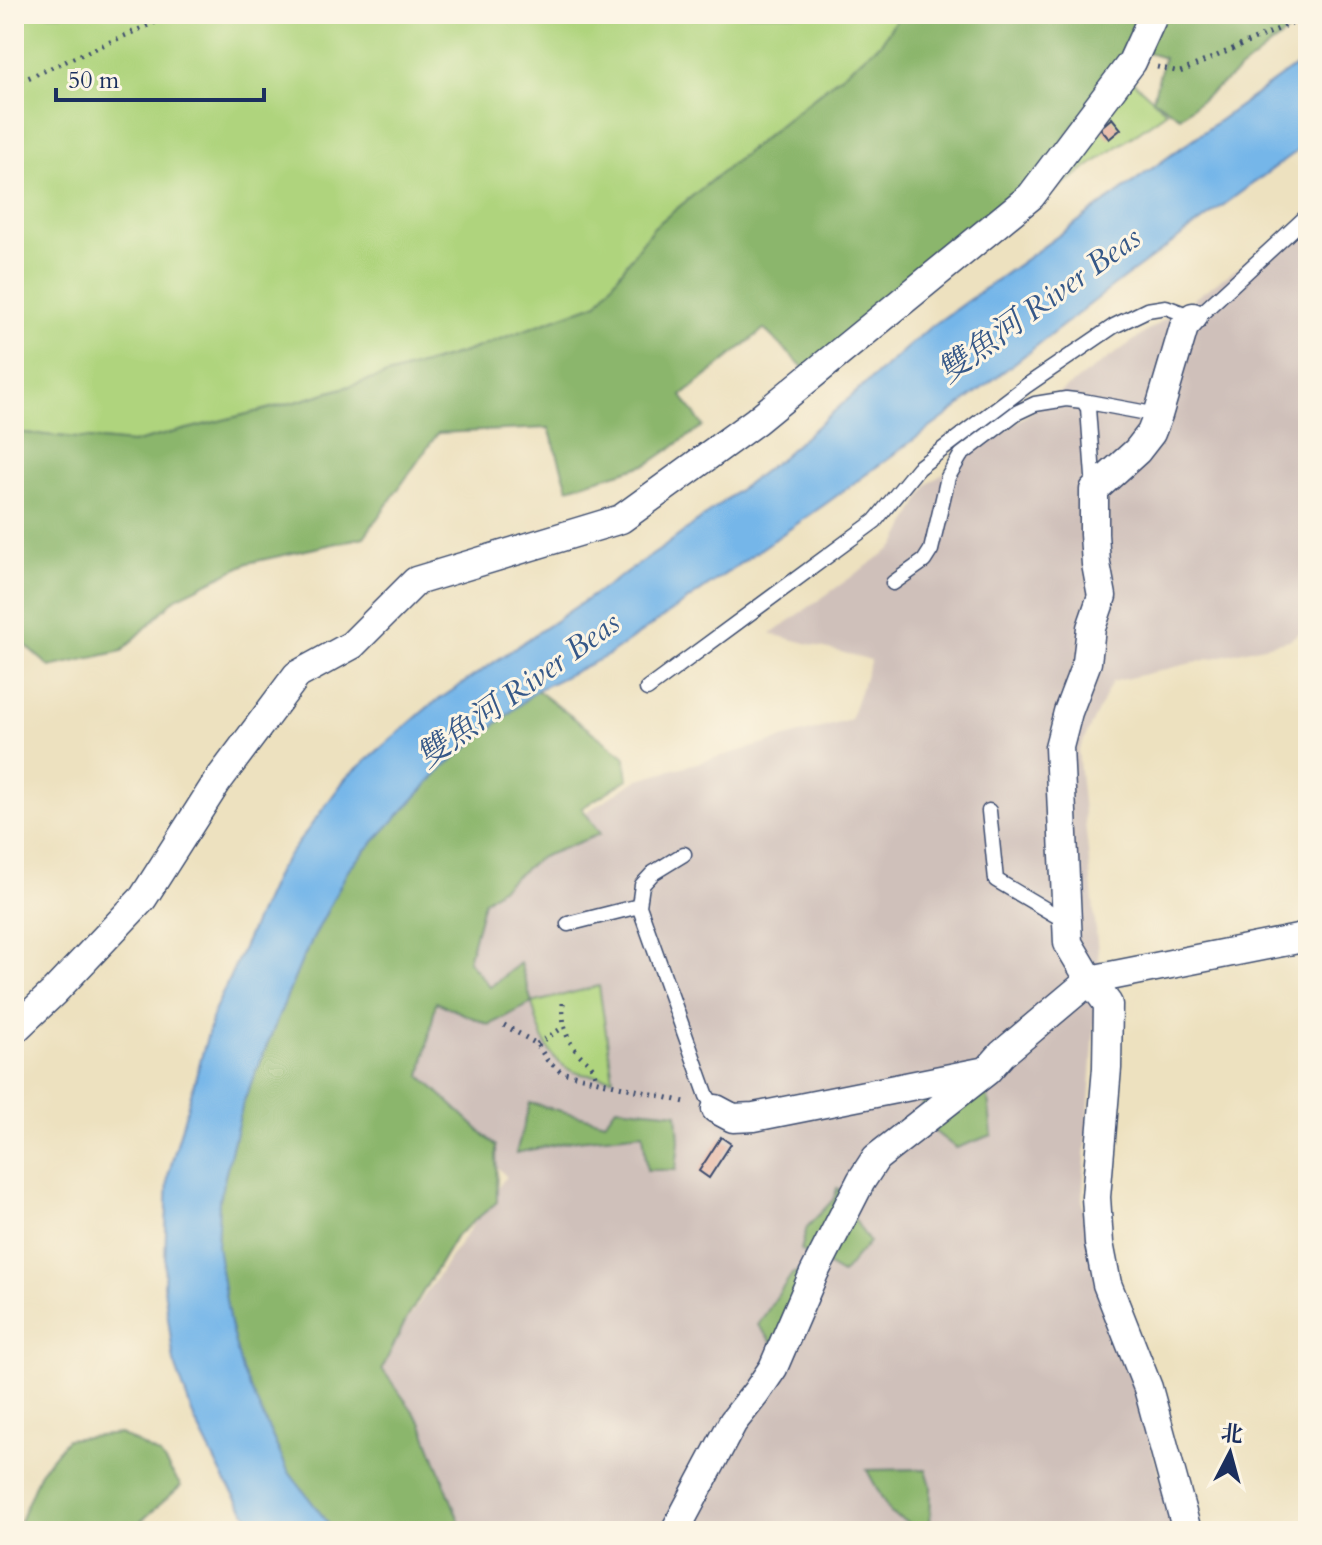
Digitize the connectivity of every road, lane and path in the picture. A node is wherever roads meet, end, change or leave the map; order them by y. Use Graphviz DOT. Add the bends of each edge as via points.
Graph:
graph roads {
  1 [pos="174,14"];
  2 [pos="1154,14"];
  3 [pos="1308,16"];
  4 [pos="1132,62"];
  5 [pos="14,84"];
  6 [pos="1308,215"];
  7 [pos="1193,317"];
  8 [pos="1083,401"];
  9 [pos="1158,415"];
  10 [pos="1094,490"];
  11 [pos="893,583"];
  12 [pos="647,689"];
  13 [pos="989,811"];
  14 [pos="684,854"];
  15 [pos="639,906"];
  16 [pos="1067,922"];
  17 [pos="568,924"];
  18 [pos="1308,937"];
  19 [pos="1090,980"];
  20 [pos="563,1003"];
  21 [pos="504,1025"];
  22 [pos="564,1027"];
  23 [pos="14,1030"];
  24 [pos="537,1044"];
  25 [pos="987,1071"];
  26 [pos="595,1075"];
  27 [pos="716,1109"];
  28 [pos="675,1531"];
  29 [pos="1187,1531"];
  1 -- 5 [label="path"];
  2 -- 4 [label="street"];
  3 -- 4 [label="path" via="1180,72"];
  4 -- 23 [label="street" via="1031,196 756,421 621,519 416,581 352,645 297,675 217,782 143,898"];
  6 -- 7 [label="lane"];
  7 -- 9 [label="street" via="1184,327"];
  7 -- 12 [label="lane" via="1166,307 1147,310 1038,377 918,468 875,521"];
  8 -- 9 [label="lane"];
  8 -- 10 [label="lane" via="1088,408"];
  8 -- 11 [label="lane" via="1035,404 961,455 948,477 931,550"];
  9 -- 10 [label="street" via="1137,451"];
  10 -- 16 [label="street" via="1102,596 1059,747"];
  13 -- 16 [label="lane" via="996,880"];
  14 -- 15 [label="lane" via="642,885"];
  15 -- 17 [label="lane"];
  15 -- 27 [label="lane"];
  16 -- 19 [label="street" via="1068,943"];
  18 -- 19 [label="street"];
  19 -- 25 [label="street"];
  19 -- 29 [label="street" via="1108,1004 1096,1197 1099,1243 1107,1284 1148,1388"];
  20 -- 22 [label="path"];
  21 -- 24 [label="path"];
  22 -- 24 [label="path"];
  22 -- 26 [label="path"];
  24 -- 27 [label="path" via="561,1072"];
  25 -- 27 [label="street" via="754,1117 733,1118"];
  25 -- 28 [label="street" via="876,1158 814,1273 773,1368 733,1422"];
}
